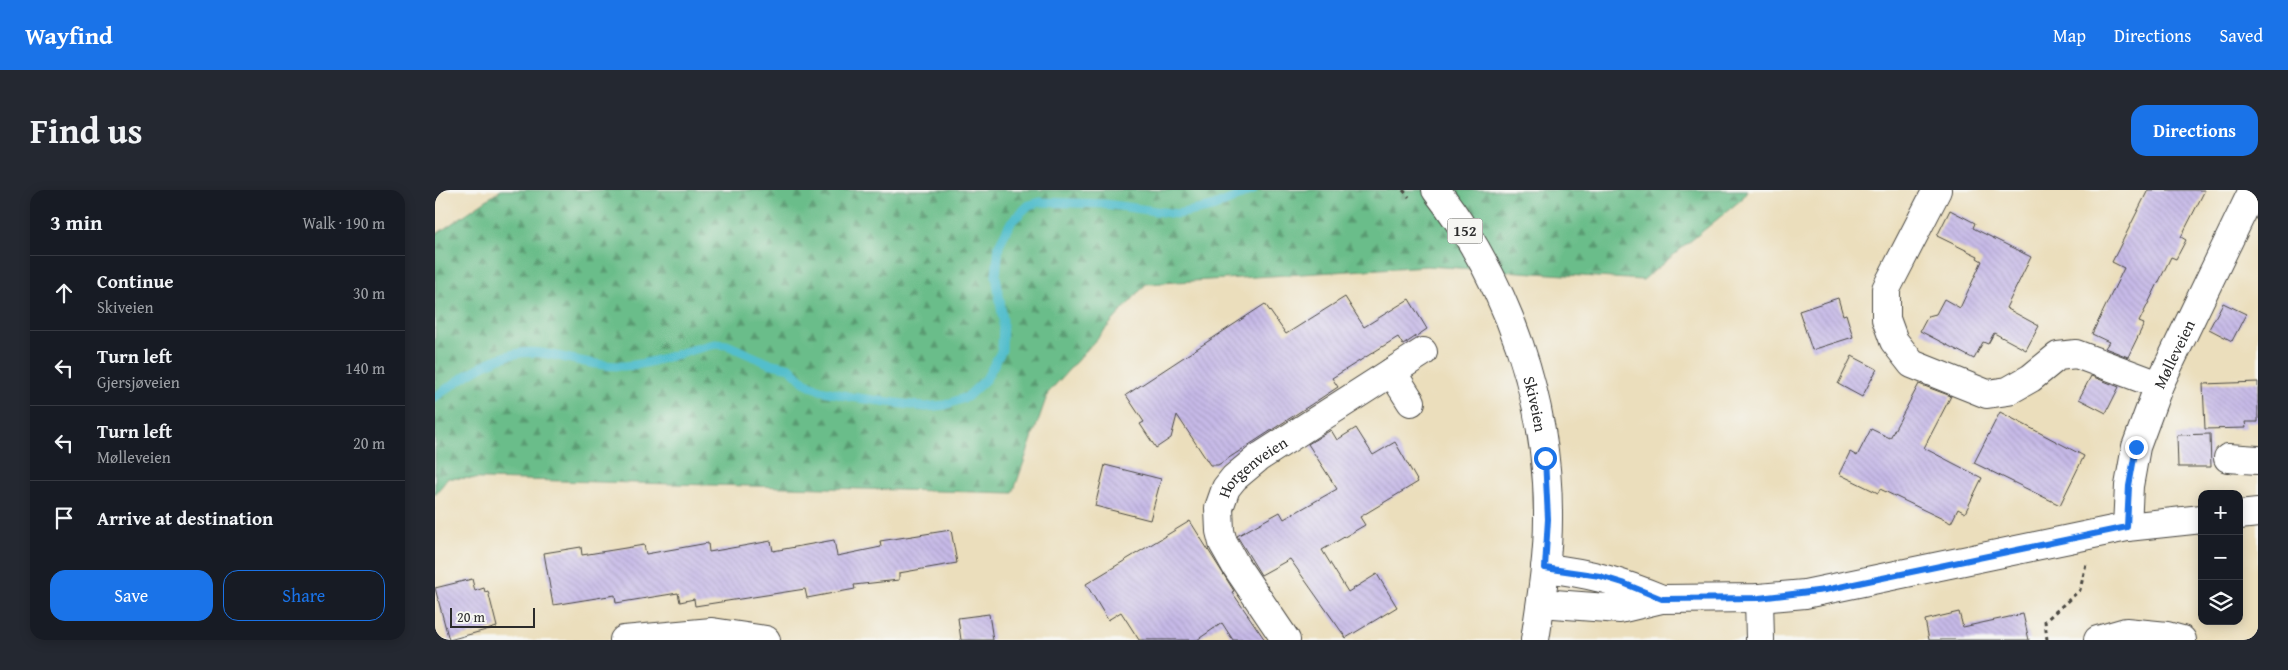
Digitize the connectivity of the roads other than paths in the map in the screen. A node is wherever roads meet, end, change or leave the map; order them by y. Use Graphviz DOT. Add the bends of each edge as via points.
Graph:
graph roads {
  1 [pos="1436,190"];
  2 [pos="1937,190"];
  3 [pos="2253,190"];
  4 [pos="1423,352"];
  5 [pos="1392,372"];
  6 [pos="2159,385"];
  7 [pos="1411,402"];
  8 [pos="2228,458"];
  9 [pos="2258,460"];
  10 [pos="2258,512"];
  11 [pos="2243,514"];
  12 [pos="2198,519"];
  13 [pos="2127,527"];
  14 [pos="1545,568"];
  15 [pos="1759,598"];
  16 [pos="1662,599"];
  17 [pos="1541,603"];
  18 [pos="624,640"];
  19 [pos="766,640"];
  20 [pos="1286,640"];
  21 [pos="1535,640"];
  22 [pos="1760,640"];
  23 [pos="2098,640"];
  24 [pos="2182,640"];
  1 -- 14 [label="street, Skiveien / 152" via="1463,227 1490,274 1519,345 1540,428 1547,491"];
  2 -- 6 [label="street" via="1886,288 1886,319 1894,342 1912,364 1987,394 2008,391 2031,378 2058,356 2076,354"];
  3 -- 6 [label="street, Mølleveien"];
  4 -- 5 [label="street, Horgenveien"];
  5 -- 7 [label="street"];
  5 -- 20 [label="street, Horgenveien" via="1258,458 1226,488 1219,513 1223,543"];
  6 -- 13 [label="street, Mølleveien" via="2136,447 2129,486"];
  8 -- 9 [label="street"];
  10 -- 11 [label="street"];
  12 -- 13 [label="street"];
  13 -- 15 [label="street" via="1825,590"];
  14 -- 16 [label="street" via="1600,576"];
  14 -- 17 [label="street, Skiveien / 152"];
  15 -- 16 [label="street"];
  15 -- 22 [label="street"];
  16 -- 17 [label="street" via="1620,609"];
  17 -- 21 [label="street, Skiveien / 152"];
  18 -- 19 [label="street" via="712,632"];
  23 -- 24 [label="street" via="2126,632"];
}
